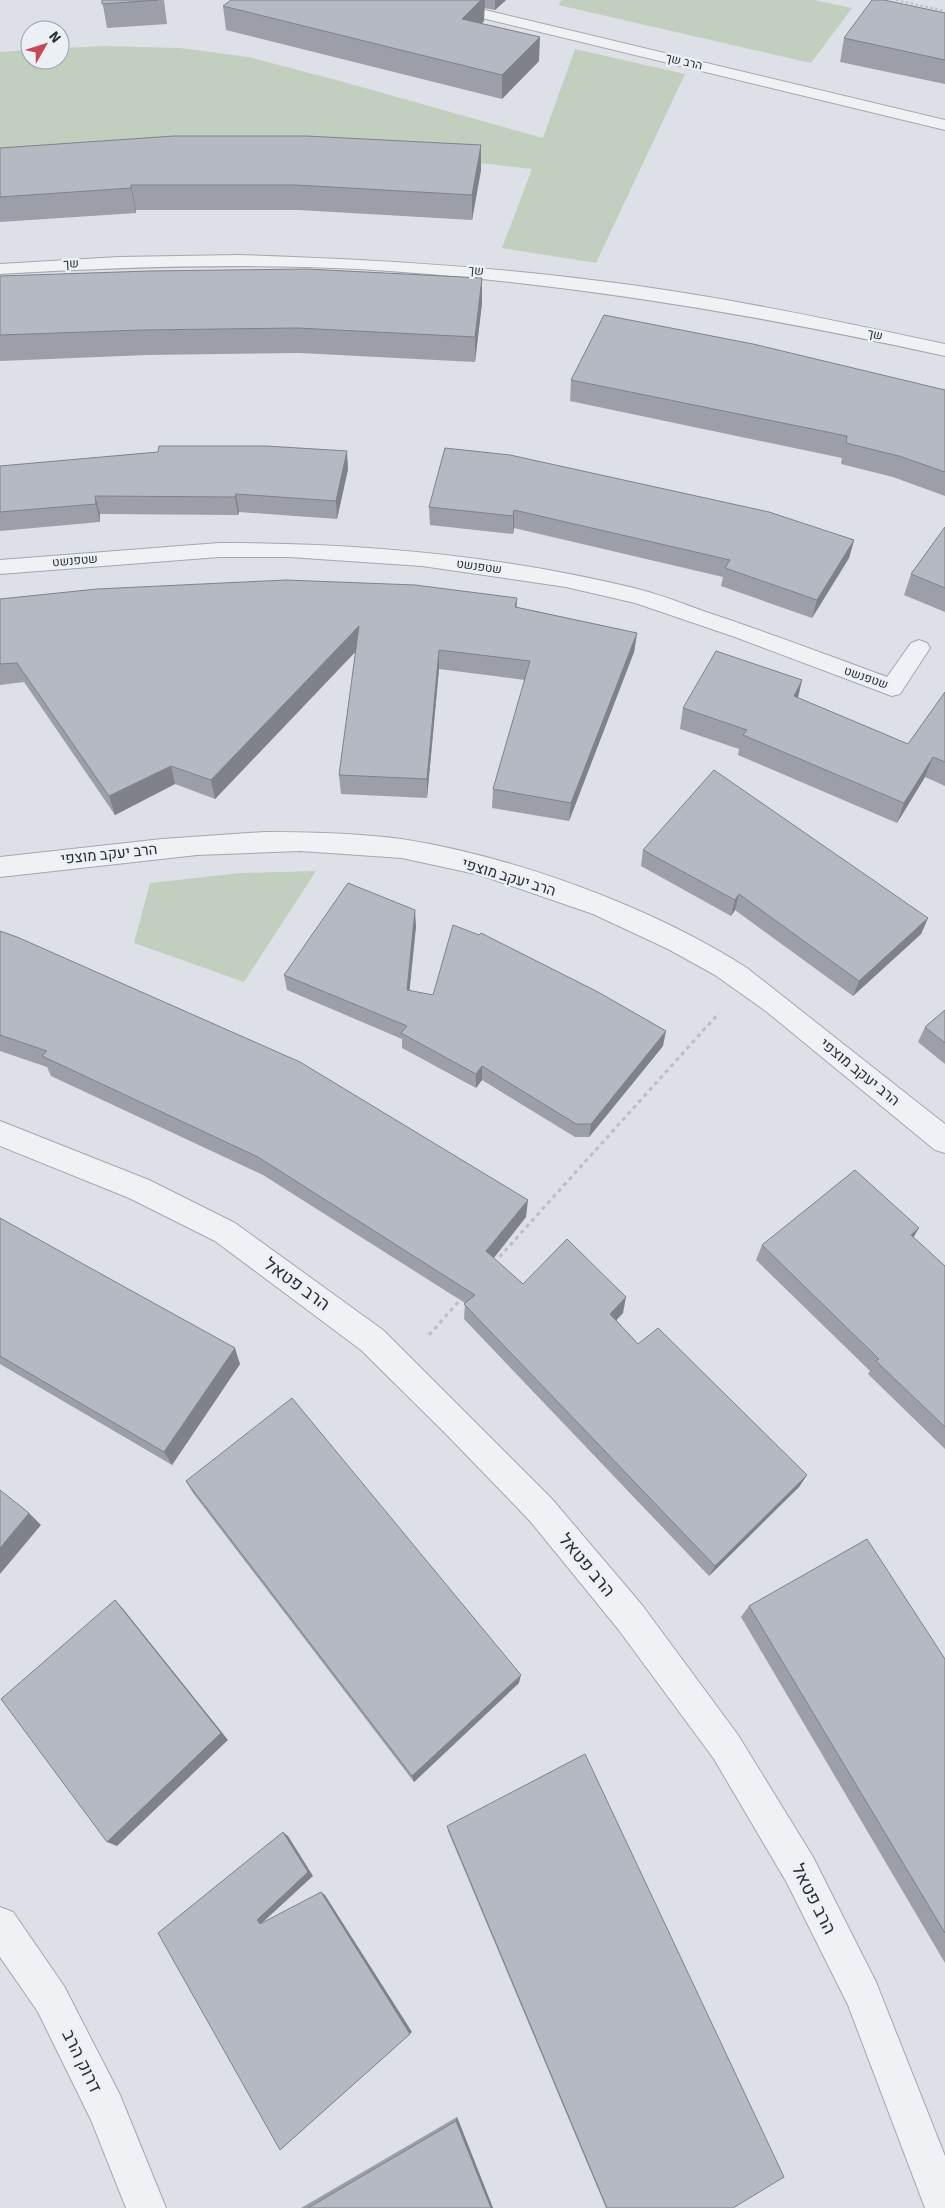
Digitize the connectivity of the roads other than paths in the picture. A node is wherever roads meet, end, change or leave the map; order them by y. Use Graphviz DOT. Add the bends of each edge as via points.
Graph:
graph roads {
  1 [pos="424,0"];
  2 [pos="945,125"];
  3 [pos="0,269"];
  4 [pos="945,350"];
  5 [pos="0,567"];
  6 [pos="919,648"];
  7 [pos="0,867"];
  8 [pos="0,1133"];
  9 [pos="945,1141"];
  10 [pos="0,1925"];
  11 [pos="945,2207"];
  12 [pos="146,2208"];
  1 -- 2 [label="street, הרב שך"];
  3 -- 4 [label="street, שך" via="69,263 194,260 453,269 660,295 828,324"];
  5 -- 6 [label="street, שטפנשט" via="219,550 289,550 422,559 566,580 639,597 892,688"];
  7 -- 9 [label="street, הרב יעקב מוצפי" via="200,844 282,842 402,849 476,865 573,896 714,961 777,1005"];
  8 -- 11 [label="street, הרב פטאל" via="138,1189 225,1232 372,1340 541,1510 630,1617 726,1747 800,1870 862,1995"];
  10 -- 12 [label="street, דרוק הרב" via="51,1999 106,2109"];
}
